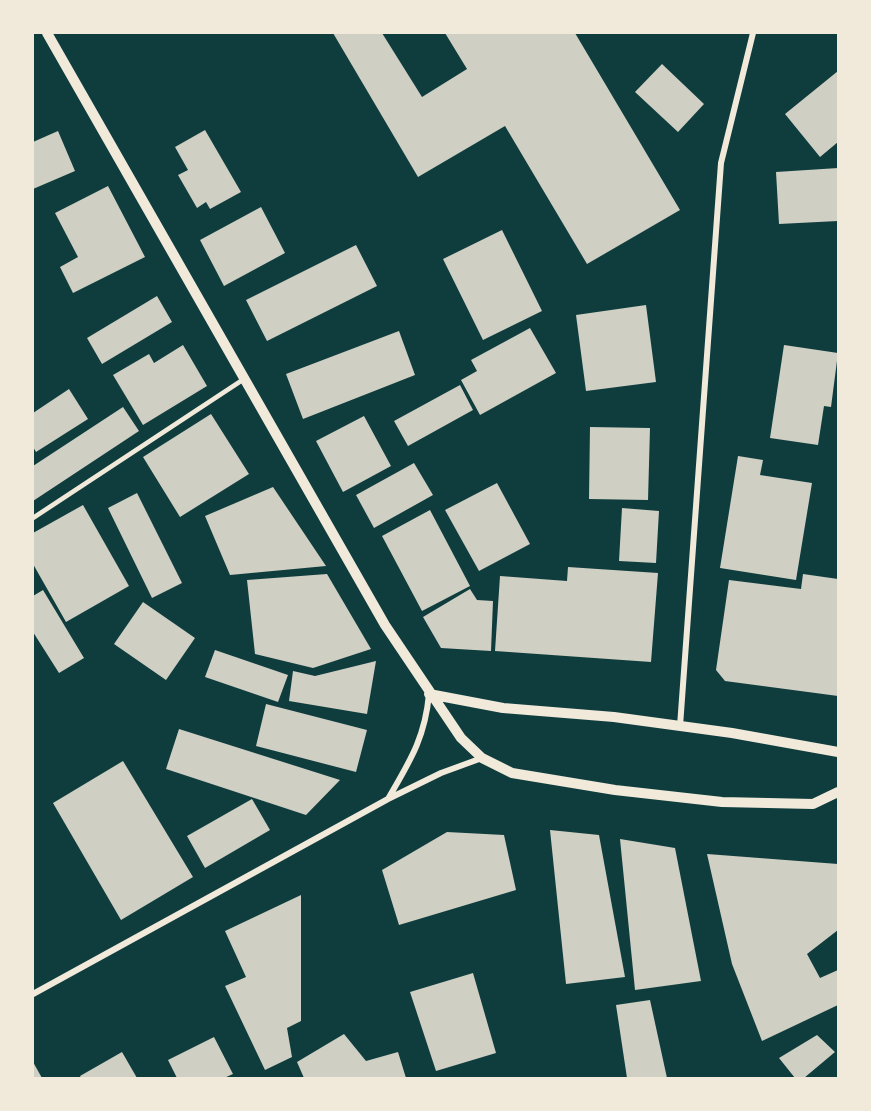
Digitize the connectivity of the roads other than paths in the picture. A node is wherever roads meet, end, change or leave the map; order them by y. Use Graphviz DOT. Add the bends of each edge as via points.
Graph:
graph roads {
  1 [pos="46,33"];
  2 [pos="753,33"];
  3 [pos="244,379"];
  4 [pos="33,518"];
  5 [pos="429,693"];
  6 [pos="680,726"];
  7 [pos="838,752"];
  8 [pos="482,758"];
  9 [pos="838,792"];
  10 [pos="388,799"];
  11 [pos="33,994"];
  1 -- 3 [label="street"];
  2 -- 6 [label="street" via="721,163"];
  3 -- 4 [label="lane"];
  3 -- 5 [label="street" via="385,625"];
  5 -- 6 [label="street" via="503,708"];
  5 -- 8 [label="street" via="461,738"];
  5 -- 10 [label="street" via="426,723 416,752"];
  6 -- 7 [label="street"];
  8 -- 9 [label="street" via="512,773 723,802 813,804"];
  8 -- 10 [label="street"];
  10 -- 11 [label="street"];
}
